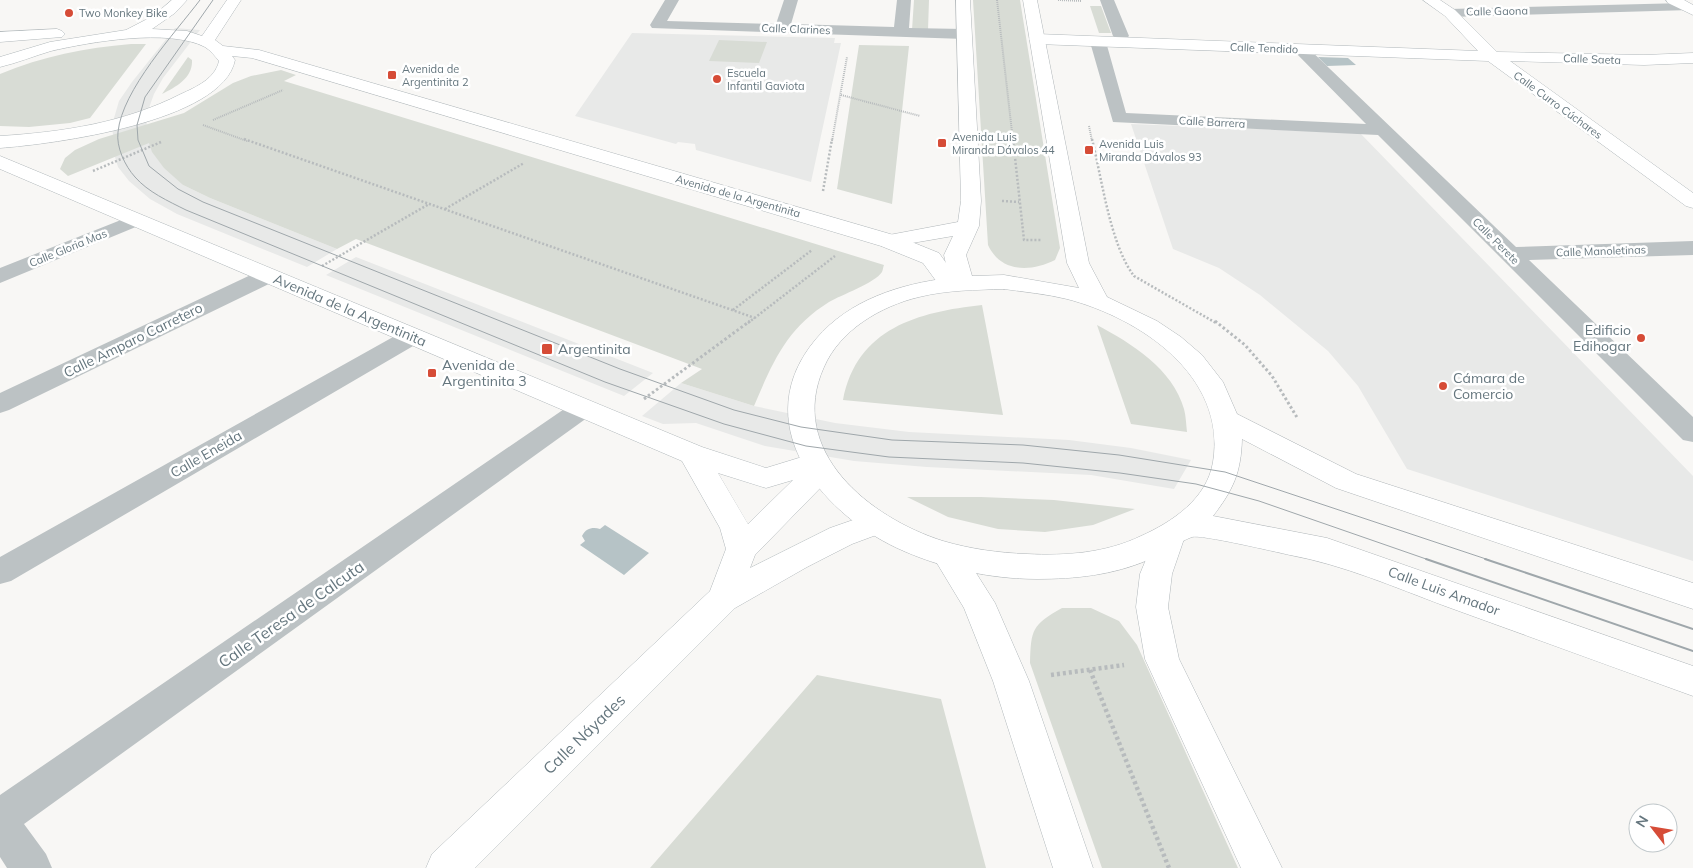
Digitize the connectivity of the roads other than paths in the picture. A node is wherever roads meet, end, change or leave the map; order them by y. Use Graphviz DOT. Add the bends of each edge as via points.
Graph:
graph roads {
  1 [pos="180,0"];
  2 [pos="234,0"];
  3 [pos="672,0"];
  4 [pos="791,0"];
  5 [pos="904,0"];
  6 [pos="963,0"];
  7 [pos="1030,0"];
  8 [pos="1107,0"];
  9 [pos="1430,0"];
  10 [pos="1686,6"];
  11 [pos="1450,12"];
  12 [pos="782,29"];
  13 [pos="901,32"];
  14 [pos="126,34"];
  15 [pos="964,34"];
  16 [pos="1120,36"];
  17 [pos="0,37"];
  18 [pos="101,37"];
  19 [pos="206,40"];
  20 [pos="1037,40"];
  21 [pos="1098,42"];
  22 [pos="1300,49"];
  23 [pos="223,51"];
  24 [pos="1492,56"];
  25 [pos="1693,58"];
  26 [pos="0,62"];
  27 [pos="1384,130"];
  28 [pos="0,142"];
  29 [pos="0,162"];
  30 [pos="1693,202"];
  31 [pos="136,220"];
  32 [pos="968,226"];
  33 [pos="889,241"];
  34 [pos="1693,248"];
  35 [pos="1509,254"];
  36 [pos="0,276"];
  37 [pos="267,276"];
  38 [pos="956,284"];
  39 [pos="1097,301"];
  40 [pos="411,337"];
  41 [pos="0,404"];
  42 [pos="582,409"];
  43 [pos="1227,420"];
  44 [pos="1693,433"];
  45 [pos="692,454"];
  46 [pos="817,467"];
  47 [pos="876,523"];
  48 [pos="1179,529"];
  49 [pos="742,549"];
  50 [pos="948,555"];
  51 [pos="0,572"];
  52 [pos="1693,596"];
  53 [pos="723,599"];
  54 [pos="1693,681"];
  55 [pos="0,818"];
  56 [pos="0,824"];
  57 [pos="32,868"];
  58 [pos="446,868"];
  59 [pos="1073,868"];
  60 [pos="1262,868"];
  1 -- 14 [label="main road" via="149,26"];
  2 -- 19 [label="main road"];
  3 -- 12 [label="street, Calle Clarines" via="657,26"];
  4 -- 12 [label="street"];
  5 -- 13 [label="street"];
  6 -- 15 [label="main road"];
  7 -- 20 [label="main road"];
  8 -- 16 [label="street"];
  9 -- 11 [label="main road, Calle Curro Cúchares"];
  10 -- 11 [label="street, Calle Gaona"];
  11 -- 24 [label="main road, Calle Curro Cúchares"];
  12 -- 13 [label="street, Calle Clarines"];
  13 -- 15 [label="street, Calle Clarines"];
  14 -- 18 [label="main road"];
  14 -- 19 [label="main road" via="174,34"];
  15 -- 32 [label="main road" via="972,200"];
  17 -- 18 [label="main road" via="74,33"];
  18 -- 26 [label="main road" via="52,46"];
  19 -- 23 [label="main road"];
  20 -- 21 [label="main road, Calle Tendido"];
  20 -- 39 [label="main road" via="1078,263"];
  21 -- 22 [label="main road, Calle Tendido"];
  21 -- 27 [label="street, Calle Barrera" via="1120,118"];
  22 -- 24 [label="main road, Calle Tendido"];
  22 -- 27 [label="street, Calle Perete"];
  23 -- 28 [label="main road" via="227,60 224,72 207,88 177,104 137,120 86,132"];
  23 -- 33 [label="main road, Avenida de la Argentinita" via="253,53"];
  24 -- 25 [label="main road, Calle Saeta"];
  24 -- 30 [label="main road, Calle Curro Cúchares"];
  27 -- 35 [label="street, Calle Perete"];
  29 -- 31 [label="main road, Avenida de la Argentinita"];
  31 -- 36 [label="street, Calle Gloria Mas"];
  31 -- 37 [label="main road, Avenida de la Argentinita"];
  32 -- 33 [label="main road"];
  32 -- 38 [label="main road" via="955,255"];
  33 -- 38 [label="main road, Avenida de la Argentinita" via="931,258"];
  34 -- 35 [label="street, Calle Manoletinas"];
  35 -- 44 [label="street, Calle Perete"];
  37 -- 40 [label="main road, Avenida de la Argentinita"];
  37 -- 41 [label="street, Calle Amparo Carretero"];
  38 -- 39 [label="main road" via="1004,282 1049,288"];
  38 -- 46 [label="main road" via="913,292 879,304 848,321 824,343 807,370 799,397 801,427"];
  39 -- 43 [label="main road" via="1160,332 1183,351 1205,375 1219,397"];
  40 -- 42 [label="main road, Avenida de la Argentinita"];
  40 -- 51 [label="street, Calle Eneida"];
  42 -- 45 [label="main road, Avenida de la Argentinita"];
  42 -- 55 [label="street, Calle Teresa de Calcuta"];
  43 -- 48 [label="main road" via="1229,446 1225,472 1217,489"];
  43 -- 52 [label="main road" via="1346,481"];
  45 -- 46 [label="main road, Avenida de la Argentinita" via="766,478"];
  45 -- 49 [label="main road" via="735,527"];
  46 -- 47 [label="main road" via="845,499"];
  46 -- 49 [label="main road, Calle Náyades"];
  47 -- 50 [label="main road" via="905,539"];
  47 -- 53 [label="main road, Calle Náyades" via="796,558"];
  48 -- 50 [label="main road" via="1140,550 1106,561 1061,567 1008,566"];
  48 -- 54 [label="main road, Calle Luis Amador" via="1327,550"];
  48 -- 60 [label="main road" via="1156,574 1152,608 1162,659"];
  49 -- 53 [label="main road, Calle Náyades"];
  50 -- 59 [label="main road" via="979,603 1012,681"];
  53 -- 58 [label="main road, Calle Náyades"];
  56 -- 57 [label="street"];
}
